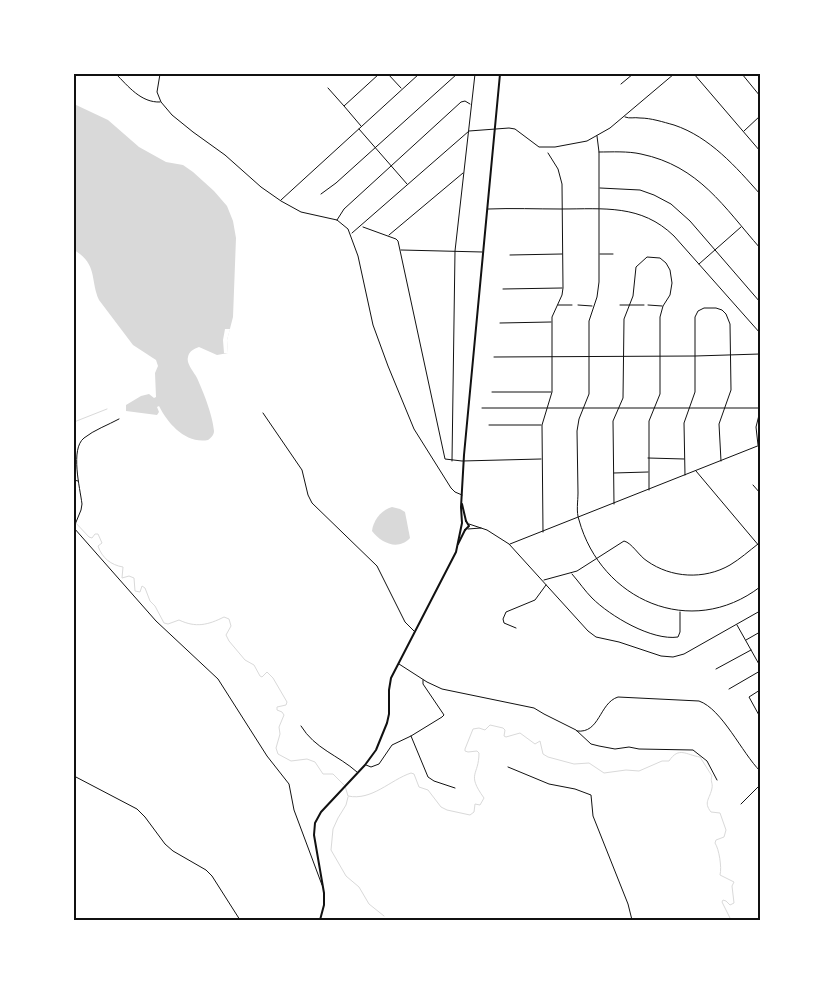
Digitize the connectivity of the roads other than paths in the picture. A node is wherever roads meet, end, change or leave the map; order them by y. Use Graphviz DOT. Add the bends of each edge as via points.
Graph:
graph roads {
  1 [pos="116,74"];
  2 [pos="160,74"];
  3 [pos="379,74"];
  4 [pos="388,74"];
  5 [pos="412,74"];
  6 [pos="419,74"];
  7 [pos="457,74"];
  8 [pos="476,74"];
  9 [pos="500,74"];
  10 [pos="633,74"];
  11 [pos="674,74"];
  12 [pos="694,74"];
  13 [pos="742,74"];
  14 [pos="415,77"];
  15 [pos="621,84"];
  16 [pos="328,88"];
  17 [pos="402,89"];
  18 [pos="760,96"];
  19 [pos="161,102"];
  20 [pos="471,104"];
  21 [pos="344,106"];
  22 [pos="625,116"];
  23 [pos="760,116"];
  24 [pos="361,126"];
  25 [pos="358,129"];
  26 [pos="494,129"];
  27 [pos="743,131"];
  28 [pos="469,132"];
  29 [pos="597,136"];
  30 [pos="374,147"];
  31 [pos="760,151"];
  32 [pos="599,152"];
  33 [pos="548,153"];
  34 [pos="391,166"];
  35 [pos="463,173"];
  36 [pos="406,184"];
  37 [pos="599,188"];
  38 [pos="320,194"];
  39 [pos="760,194"];
  40 [pos="281,201"];
  41 [pos="599,208"];
  42 [pos="487,209"];
  43 [pos="563,209"];
  44 [pos="337,220"];
  45 [pos="361,226"];
  46 [pos="742,227"];
  47 [pos="351,233"];
  48 [pos="388,236"];
  49 [pos="760,248"];
  50 [pos="400,250"];
  51 [pos="715,250"];
  52 [pos="455,251"];
  53 [pos="483,252"];
  54 [pos="563,254"];
  55 [pos="599,254"];
  56 [pos="613,254"];
  57 [pos="510,255"];
  58 [pos="699,264"];
  59 [pos="563,288"];
  60 [pos="503,289"];
  61 [pos="760,302"];
  62 [pos="558,305"];
  63 [pos="572,305"];
  64 [pos="578,305"];
  65 [pos="620,305"];
  66 [pos="629,305"];
  67 [pos="644,305"];
  68 [pos="593,306"];
  69 [pos="648,306"];
  70 [pos="663,306"];
  71 [pos="500,322"];
  72 [pos="552,322"];
  73 [pos="760,333"];
  74 [pos="760,354"];
  75 [pos="624,356"];
  76 [pos="660,356"];
  77 [pos="695,356"];
  78 [pos="731,356"];
  79 [pos="494,357"];
  80 [pos="553,357"];
  81 [pos="589,357"];
  82 [pos="492,392"];
  83 [pos="552,392"];
  84 [pos="482,408"];
  85 [pos="547,408"];
  86 [pos="583,408"];
  87 [pos="620,408"];
  88 [pos="654,408"];
  89 [pos="689,408"];
  90 [pos="725,408"];
  91 [pos="760,408"];
  92 [pos="760,411"];
  93 [pos="263,413"];
  94 [pos="119,419"];
  95 [pos="489,425"];
  96 [pos="542,425"];
  97 [pos="759,446"];
  98 [pos="648,458"];
  99 [pos="685,458"];
  100 [pos="542,459"];
  101 [pos="452,461"];
  102 [pos="464,461"];
  103 [pos="721,461"];
  104 [pos="696,471"];
  105 [pos="614,472"];
  106 [pos="648,472"];
  107 [pos="685,475"];
  108 [pos="74,480"];
  109 [pos="79,480"];
  110 [pos="753,485"];
  111 [pos="649,490"];
  112 [pos="760,493"];
  113 [pos="462,494"];
  114 [pos="462,503"];
  115 [pos="614,504"];
  116 [pos="578,518"];
  117 [pos="466,522"];
  118 [pos="462,523"];
  119 [pos="469,524"];
  120 [pos="74,527"];
  121 [pos="461,528"];
  122 [pos="468,529"];
  123 [pos="485,529"];
  124 [pos="465,530"];
  125 [pos="543,532"];
  126 [pos="458,544"];
  127 [pos="509,544"];
  128 [pos="758,544"];
  129 [pos="760,547"];
  130 [pos="596,558"];
  131 [pos="572,574"];
  132 [pos="543,580"];
  133 [pos="547,584"];
  134 [pos="760,587"];
  135 [pos="680,611"];
  136 [pos="760,611"];
  137 [pos="737,624"];
  138 [pos="516,628"];
  139 [pos="414,631"];
  140 [pos="760,632"];
  141 [pos="746,640"];
  142 [pos="752,650"];
  143 [pos="759,660"];
  144 [pos="398,664"];
  145 [pos="760,666"];
  146 [pos="716,669"];
  147 [pos="760,671"];
  148 [pos="423,680"];
  149 [pos="729,690"];
  150 [pos="760,690"];
  151 [pos="760,718"];
  152 [pos="301,726"];
  153 [pos="576,730"];
  154 [pos="412,736"];
  155 [pos="365,765"];
  156 [pos="508,767"];
  157 [pos="760,771"];
  158 [pos="358,772"];
  159 [pos="74,776"];
  160 [pos="717,780"];
  161 [pos="760,785"];
  162 [pos="455,788"];
  163 [pos="741,804"];
  164 [pos="323,885"];
  165 [pos="240,920"];
  166 [pos="320,920"];
  167 [pos="632,920"];
  1 -- 19 [label="street" via="135,94"];
  2 -- 19 [label="street" via="157,92"];
  3 -- 21 [label="street"];
  4 -- 17 [label="street"];
  5 -- 14 [label="street"];
  6 -- 14 [label="street"];
  7 -- 30 [label="street"];
  8 -- 20 [label="street"];
  9 -- 26 [label="main road"];
  10 -- 15 [label="street"];
  11 -- 22 [label="street"];
  12 -- 27 [label="street"];
  13 -- 18 [label="street"];
  14 -- 17 [label="street"];
  16 -- 21 [label="street"];
  17 -- 24 [label="street"];
  19 -- 40 [label="street" via="172,115"];
  20 -- 28 [label="street"];
  20 -- 34 [label="street" via="462,102"];
  21 -- 24 [label="street"];
  22 -- 29 [label="street"];
  22 -- 39 [label="street" via="673,125 699,137 717,149"];
  23 -- 27 [label="street"];
  24 -- 25 [label="street"];
  25 -- 30 [label="street"];
  25 -- 40 [label="street"];
  26 -- 28 [label="street"];
  26 -- 29 [label="street" via="516,129 539,148 578,143"];
  26 -- 42 [label="main road"];
  27 -- 31 [label="street"];
  28 -- 35 [label="street"];
  28 -- 36 [label="street"];
  29 -- 32 [label="street"];
  30 -- 34 [label="street"];
  30 -- 38 [label="street"];
  32 -- 37 [label="street"];
  32 -- 46 [label="street" via="640,153 683,170 708,188"];
  33 -- 43 [label="street" via="562,180"];
  34 -- 36 [label="street"];
  34 -- 44 [label="street" via="344,209"];
  35 -- 48 [label="street"];
  35 -- 52 [label="street"];
  36 -- 45 [label="street"];
  37 -- 41 [label="street"];
  37 -- 51 [label="street" via="640,190 661,198 684,215"];
  40 -- 44 [label="street" via="301,212"];
  41 -- 43 [label="street"];
  41 -- 55 [label="street"];
  41 -- 58 [label="street" via="628,211 655,220"];
  42 -- 43 [label="street"];
  42 -- 53 [label="main road"];
  43 -- 54 [label="street"];
  44 -- 47 [label="street"];
  45 -- 47 [label="street"];
  45 -- 48 [label="street"];
  46 -- 49 [label="street"];
  46 -- 51 [label="street"];
  47 -- 113 [label="street" via="373,325 404,407 418,437 451,488"];
  48 -- 50 [label="street" via="397,240"];
  50 -- 52 [label="street"];
  50 -- 101 [label="street" via="444,458"];
  51 -- 58 [label="street"];
  51 -- 61 [label="street"];
  52 -- 53 [label="street"];
  52 -- 101 [label="street"];
  53 -- 102 [label="main road"];
  54 -- 57 [label="street"];
  54 -- 59 [label="street"];
  55 -- 56 [label="street"];
  55 -- 68 [label="street" via="598,290"];
  58 -- 73 [label="street"];
  59 -- 60 [label="street"];
  59 -- 62 [label="street"];
  62 -- 63 [label="street"];
  62 -- 72 [label="street"];
  64 -- 68 [label="street"];
  65 -- 66 [label="street"];
  66 -- 67 [label="street"];
  66 -- 70 [label="street" via="634,292 636,267 643,259 652,257 663,260 670,270 670,295"];
  66 -- 75 [label="street" via="624,319"];
  68 -- 81 [label="street" via="589,321"];
  69 -- 70 [label="street"];
  70 -- 76 [label="street"];
  71 -- 72 [label="street"];
  72 -- 80 [label="street"];
  74 -- 78 [label="street"];
  75 -- 76 [label="street"];
  75 -- 81 [label="street"];
  75 -- 87 [label="street" via="624,398"];
  76 -- 77 [label="street"];
  76 -- 88 [label="street" via="660,394"];
  77 -- 78 [label="street"];
  77 -- 78 [label="street" via="695,317 698,311 707,307 719,309 728,316"];
  77 -- 89 [label="street" via="695,392"];
  78 -- 90 [label="street" via="730,394"];
  79 -- 80 [label="street"];
  80 -- 81 [label="street"];
  80 -- 83 [label="street"];
  81 -- 86 [label="street" via="589,394"];
  82 -- 83 [label="street"];
  83 -- 85 [label="street"];
  84 -- 85 [label="street"];
  85 -- 86 [label="street"];
  85 -- 96 [label="street"];
  86 -- 87 [label="street"];
  86 -- 116 [label="street" via="577,432"];
  87 -- 88 [label="street"];
  87 -- 105 [label="street" via="613,421"];
  88 -- 89 [label="street"];
  88 -- 98 [label="street" via="649,421"];
  89 -- 90 [label="street"];
  89 -- 99 [label="street" via="684,423"];
  90 -- 91 [label="street"];
  90 -- 103 [label="street" via="719,424"];
  92 -- 97 [label="street" via="756,427"];
  93 -- 139 [label="street" via="302,470 312,504 377,566 405,622"];
  94 -- 109 [label="street" via="80,444 77,450"];
  95 -- 96 [label="street"];
  96 -- 100 [label="street"];
  97 -- 103 [label="street"];
  98 -- 99 [label="street"];
  98 -- 106 [label="street"];
  99 -- 107 [label="street"];
  100 -- 102 [label="street"];
  100 -- 125 [label="street"];
  101 -- 102 [label="street"];
  102 -- 113 [label="main road"];
  103 -- 104 [label="street"];
  104 -- 107 [label="street"];
  104 -- 128 [label="street"];
  105 -- 106 [label="street"];
  105 -- 115 [label="street"];
  106 -- 111 [label="street"];
  107 -- 111 [label="street"];
  108 -- 109 [label="street"];
  109 -- 120 [label="street" via="82,507"];
  110 -- 112 [label="street"];
  111 -- 115 [label="street"];
  113 -- 114 [label="main road"];
  114 -- 117 [label="main road"];
  114 -- 118 [label="main road"];
  115 -- 116 [label="street"];
  116 -- 125 [label="street"];
  116 -- 130 [label="street"];
  117 -- 118 [label="main road"];
  117 -- 119 [label="main road"];
  118 -- 121 [label="main road"];
  119 -- 122 [label="main road"];
  119 -- 123 [label="street"];
  120 -- 164 [label="street" via="156,621 218,679 267,756 289,784 294,810"];
  121 -- 124 [label="main road"];
  121 -- 126 [label="main road"];
  122 -- 123 [label="street"];
  122 -- 124 [label="main road"];
  123 -- 127 [label="street"];
  124 -- 126 [label="main road"];
  125 -- 127 [label="street"];
  126 -- 139 [label="main road"];
  127 -- 132 [label="street"];
  128 -- 129 [label="street"];
  128 -- 130 [label="street" via="724,568 692,576 655,566 627,542"];
  130 -- 131 [label="street"];
  130 -- 135 [label="street" via="630,593 653,604"];
  131 -- 132 [label="street"];
  131 -- 135 [label="street" via="606,610 649,633 678,637"];
  132 -- 133 [label="street"];
  133 -- 137 [label="street" via="592,635 661,656 684,654"];
  133 -- 138 [label="street" via="535,600 506,612 503,621"];
  134 -- 135 [label="street" via="725,606"];
  136 -- 137 [label="street"];
  137 -- 141 [label="street"];
  139 -- 144 [label="main road"];
  140 -- 141 [label="street"];
  141 -- 142 [label="street"];
  142 -- 143 [label="street"];
  142 -- 146 [label="street"];
  143 -- 145 [label="street"];
  144 -- 148 [label="street"];
  144 -- 155 [label="main road" via="389,685 389,714 384,732"];
  147 -- 149 [label="street"];
  148 -- 153 [label="street" via="442,689 534,708"];
  148 -- 154 [label="street" via="444,715"];
  150 -- 151 [label="street" via="749,697"];
  152 -- 158 [label="street" via="315,744"];
  153 -- 157 [label="street" via="591,729 607,703 618,697 699,701 711,709"];
  153 -- 160 [label="street" via="590,744 615,749 693,750 707,761"];
  154 -- 155 [label="street" via="392,745 379,764"];
  154 -- 162 [label="street" via="428,777"];
  155 -- 158 [label="main road"];
  156 -- 167 [label="street" via="549,784 592,795 593,816"];
  158 -- 164 [label="main road" via="318,816 314,827"];
  159 -- 165 [label="street" via="142,813 165,844 212,876"];
  161 -- 163 [label="street"];
  164 -- 166 [label="main road"];
}
